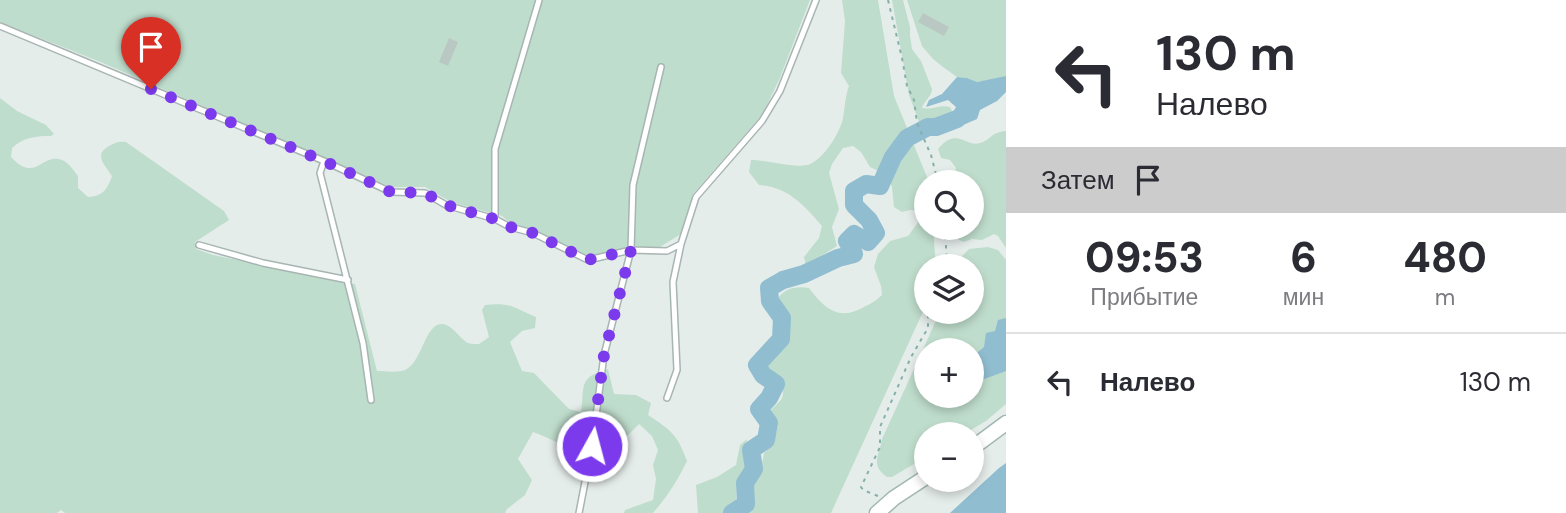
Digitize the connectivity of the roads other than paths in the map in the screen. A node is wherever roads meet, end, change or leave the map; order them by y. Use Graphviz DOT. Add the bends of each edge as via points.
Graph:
graph roads {
  1 [pos="539,0"];
  2 [pos="816,0"];
  3 [pos="0,26"];
  4 [pos="661,67"];
  5 [pos="324,161"];
  6 [pos="495,219"];
  7 [pos="681,244"];
  8 [pos="198,245"];
  9 [pos="631,250"];
  10 [pos="348,280"];
  11 [pos="667,398"];
  12 [pos="371,400"];
  13 [pos="1006,423"];
  14 [pos="984,439"];
  15 [pos="914,486"];
  16 [pos="881,509"];
  17 [pos="579,513"];
  1 -- 6 [label="lane" via="495,149"];
  2 -- 7 [label="lane" via="780,91 762,121 696,197"];
  3 -- 5 [label="lane"];
  4 -- 9 [label="lane" via="633,185"];
  5 -- 6 [label="lane" via="391,192 425,193 446,205"];
  5 -- 10 [label="lane" via="320,173"];
  6 -- 9 [label="lane" via="588,260"];
  7 -- 9 [label="lane" via="667,250"];
  7 -- 11 [label="lane" via="673,282 677,370"];
  8 -- 10 [label="lane"];
  9 -- 17 [label="lane" via="604,355"];
  10 -- 12 [label="lane"];
  13 -- 14 [label="street"];
  15 -- 16 [label="street"];
}
